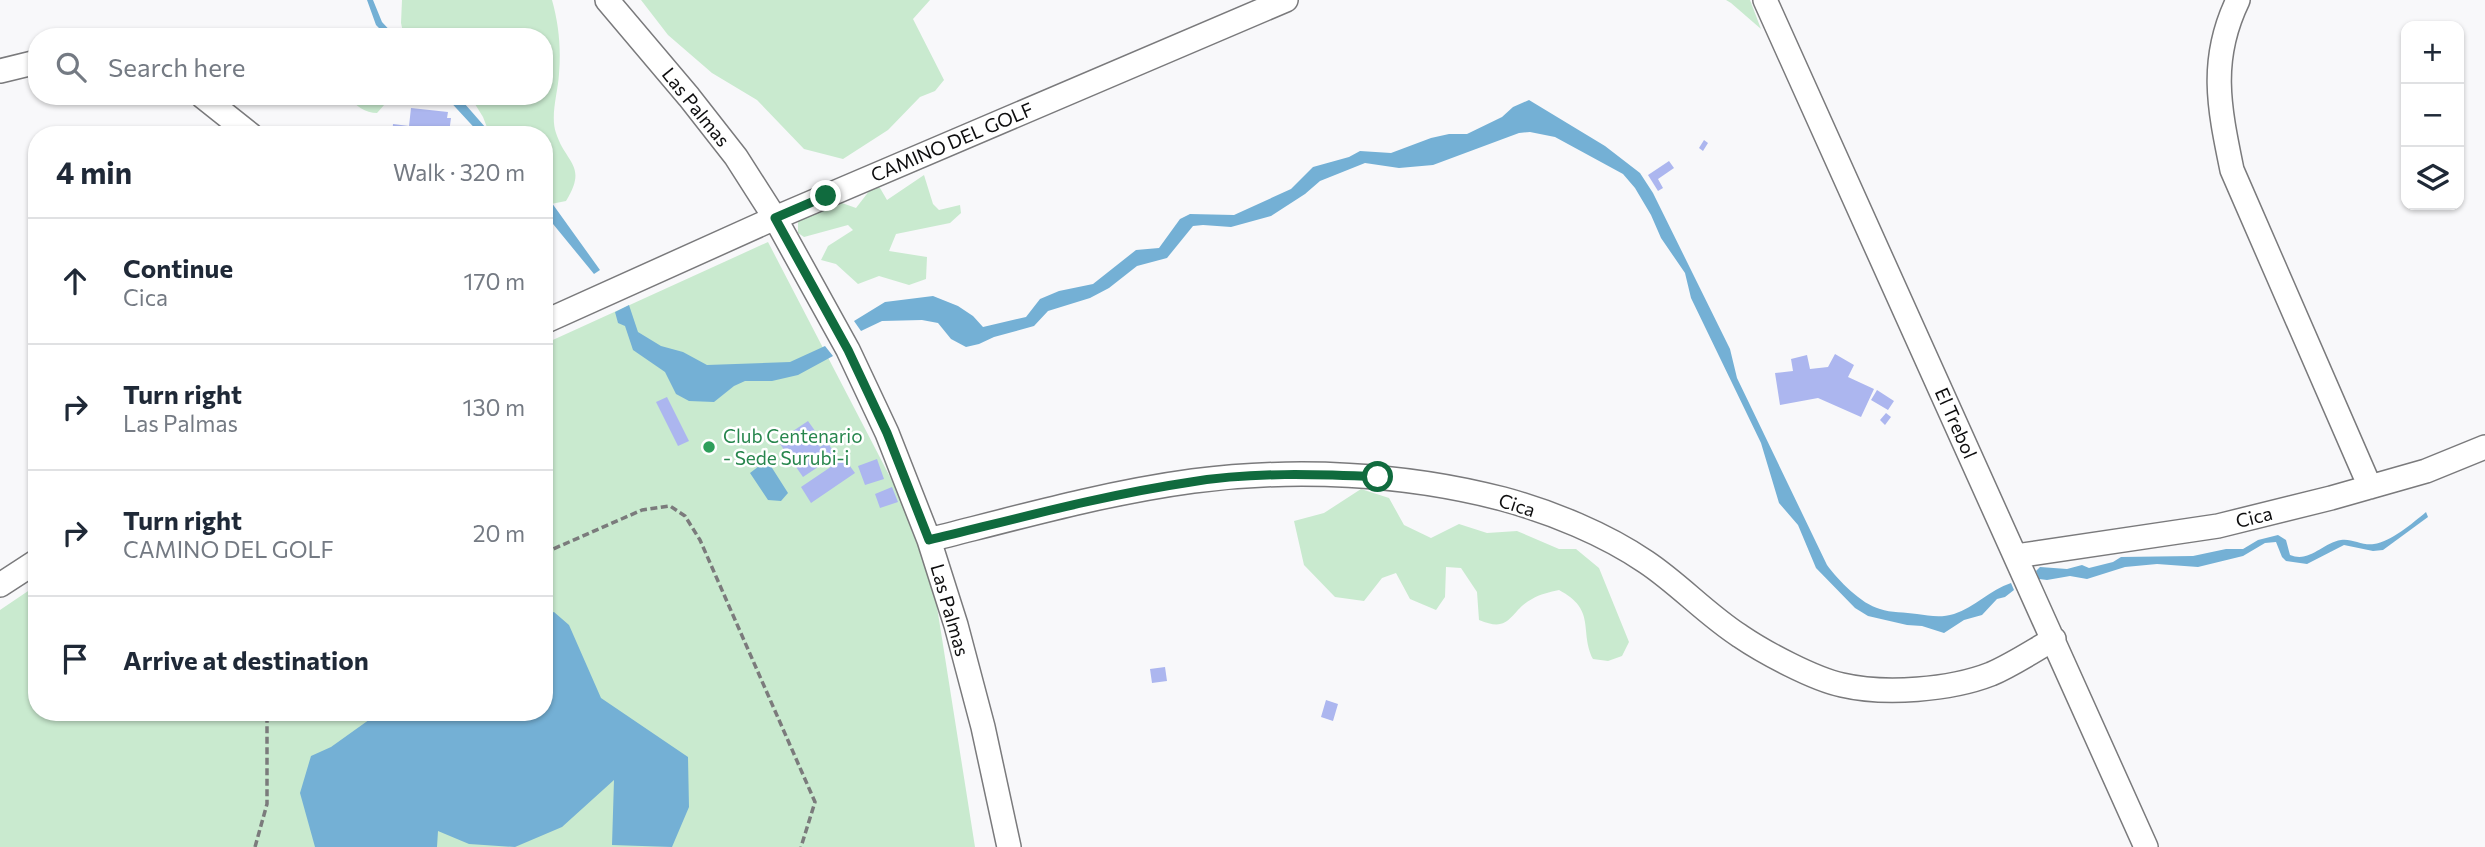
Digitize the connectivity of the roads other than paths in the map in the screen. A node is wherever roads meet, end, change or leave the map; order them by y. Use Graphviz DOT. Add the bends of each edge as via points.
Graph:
graph roads {
  1 [pos="607,0"];
  2 [pos="1286,0"];
  3 [pos="1765,0"];
  4 [pos="2238,0"];
  5 [pos="28,64"];
  6 [pos="0,71"];
  7 [pos="213,105"];
  8 [pos="240,126"];
  9 [pos="775,218"];
  10 [pos="553,318"];
  11 [pos="2485,447"];
  12 [pos="2370,487"];
  13 [pos="929,540"];
  14 [pos="2016,556"];
  15 [pos="28,567"];
  16 [pos="0,585"];
  17 [pos="2054,639"];
  18 [pos="1009,847"];
  19 [pos="2146,847"];
  1 -- 9 [label="street, Las Palmas" via="736,157"];
  2 -- 9 [label="street, CAMINO DEL GOLF"];
  3 -- 14 [label="street, El Trebol"];
  4 -- 12 [label="street" via="2228,21 2217,74 2232,170"];
  5 -- 6 [label="street"];
  7 -- 8 [label="street"];
  9 -- 10 [label="street, CAMINO DEL GOLF"];
  9 -- 13 [label="street, Las Palmas" via="848,350"];
  11 -- 12 [label="street, Cica"];
  12 -- 14 [label="street, Cica" via="2218,526"];
  13 -- 17 [label="street, Cica" via="1194,481 1301,474 1378,477 1505,499 1604,536 1648,563 1740,637 1783,662 1841,685 1890,690 1939,687 1990,674"];
  13 -- 18 [label="street, Las Palmas" via="983,727"];
  14 -- 17 [label="street, El Trebol"];
  15 -- 16 [label="street"];
  17 -- 19 [label="street, El Trebol"];
}
